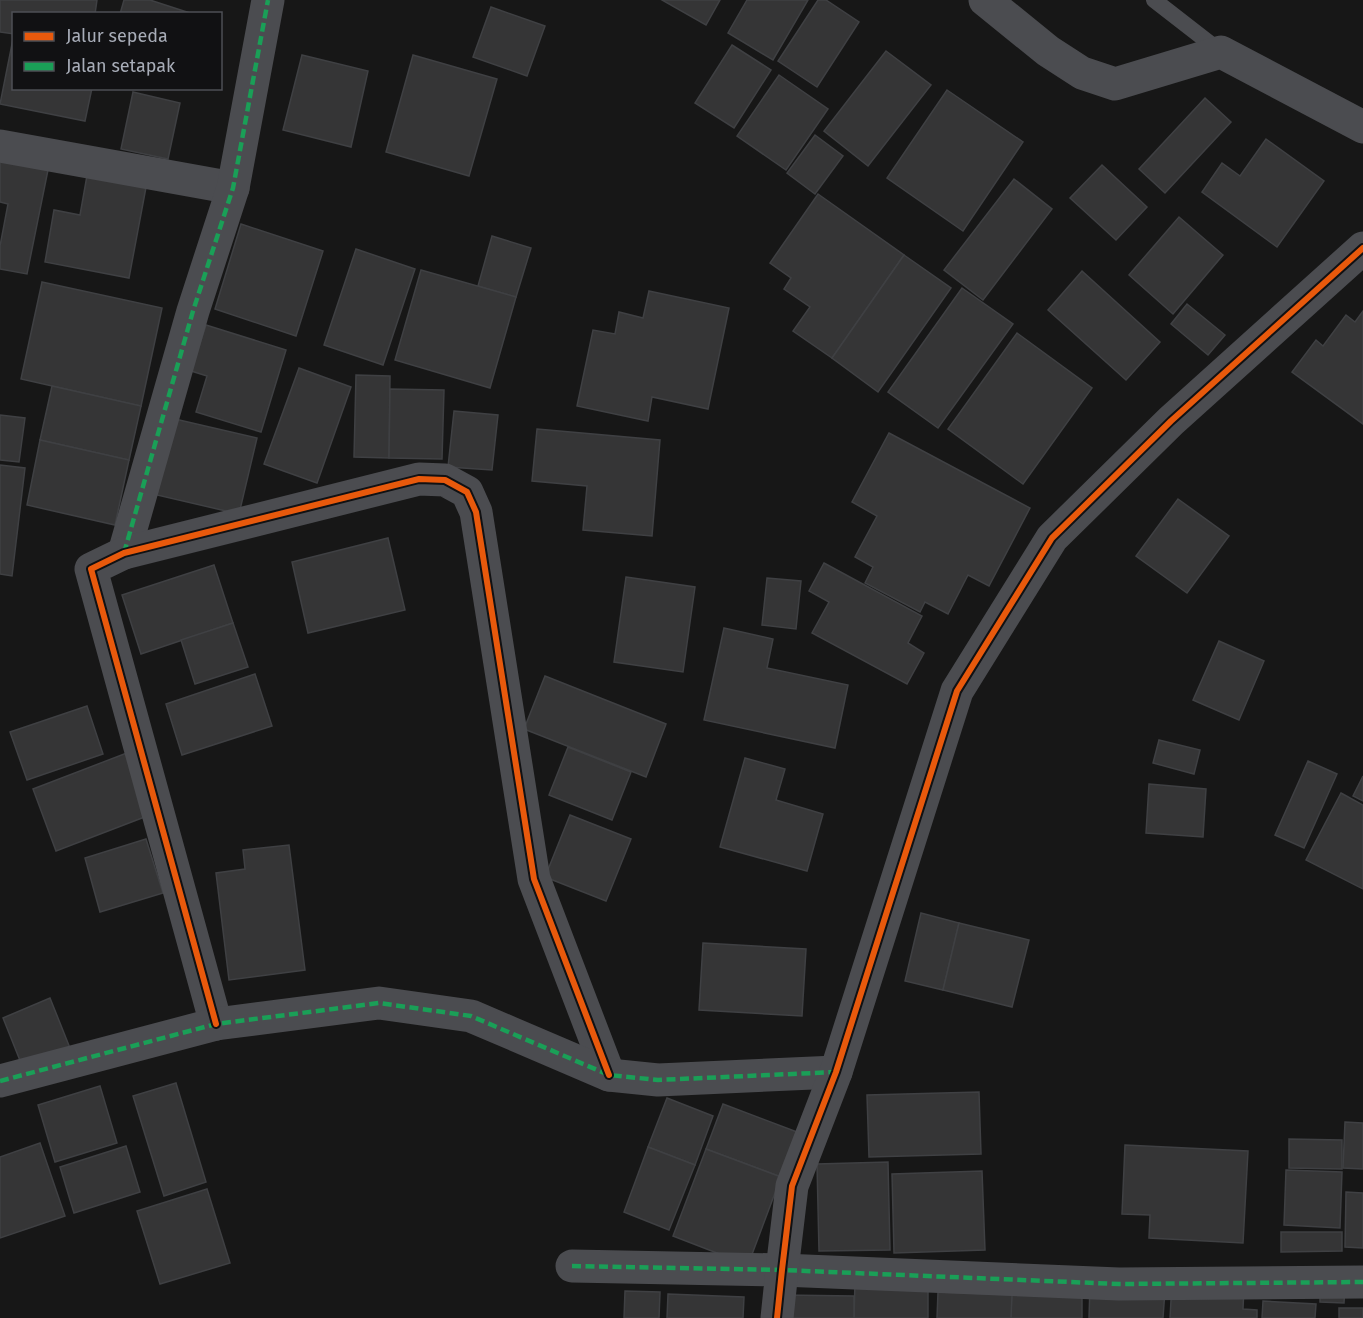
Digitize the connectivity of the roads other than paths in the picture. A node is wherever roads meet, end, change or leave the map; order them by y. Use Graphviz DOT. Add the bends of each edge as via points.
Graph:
graph roads {
  1 [pos="268,0"];
  2 [pos="985,0"];
  3 [pos="1154,0"];
  4 [pos="1221,52"];
  5 [pos="1363,127"];
  6 [pos="0,146"];
  7 [pos="233,188"];
  8 [pos="1363,248"];
  9 [pos="124,553"];
  10 [pos="216,1024"];
  11 [pos="836,1072"];
  12 [pos="609,1075"];
  13 [pos="0,1081"];
  14 [pos="572,1266"];
  15 [pos="782,1270"];
  16 [pos="1363,1282"];
  17 [pos="777,1318"];
  1 -- 7 [label="street"];
  2 -- 4 [label="street" via="1082,73 1115,84"];
  3 -- 4 [label="lane"];
  4 -- 5 [label="street"];
  6 -- 7 [label="street"];
  7 -- 9 [label="street" via="193,311"];
  8 -- 11 [label="street" via="1172,421 1052,538 957,691"];
  9 -- 10 [label="street" via="91,569"];
  9 -- 12 [label="street" via="419,479 445,480 466,492 476,512 534,879"];
  10 -- 12 [label="street" via="379,1003 471,1016"];
  10 -- 13 [label="street"];
  11 -- 12 [label="street" via="658,1080"];
  11 -- 15 [label="street" via="792,1186"];
  14 -- 15 [label="street"];
  15 -- 16 [label="street" via="1119,1284"];
  15 -- 17 [label="street"];
}
